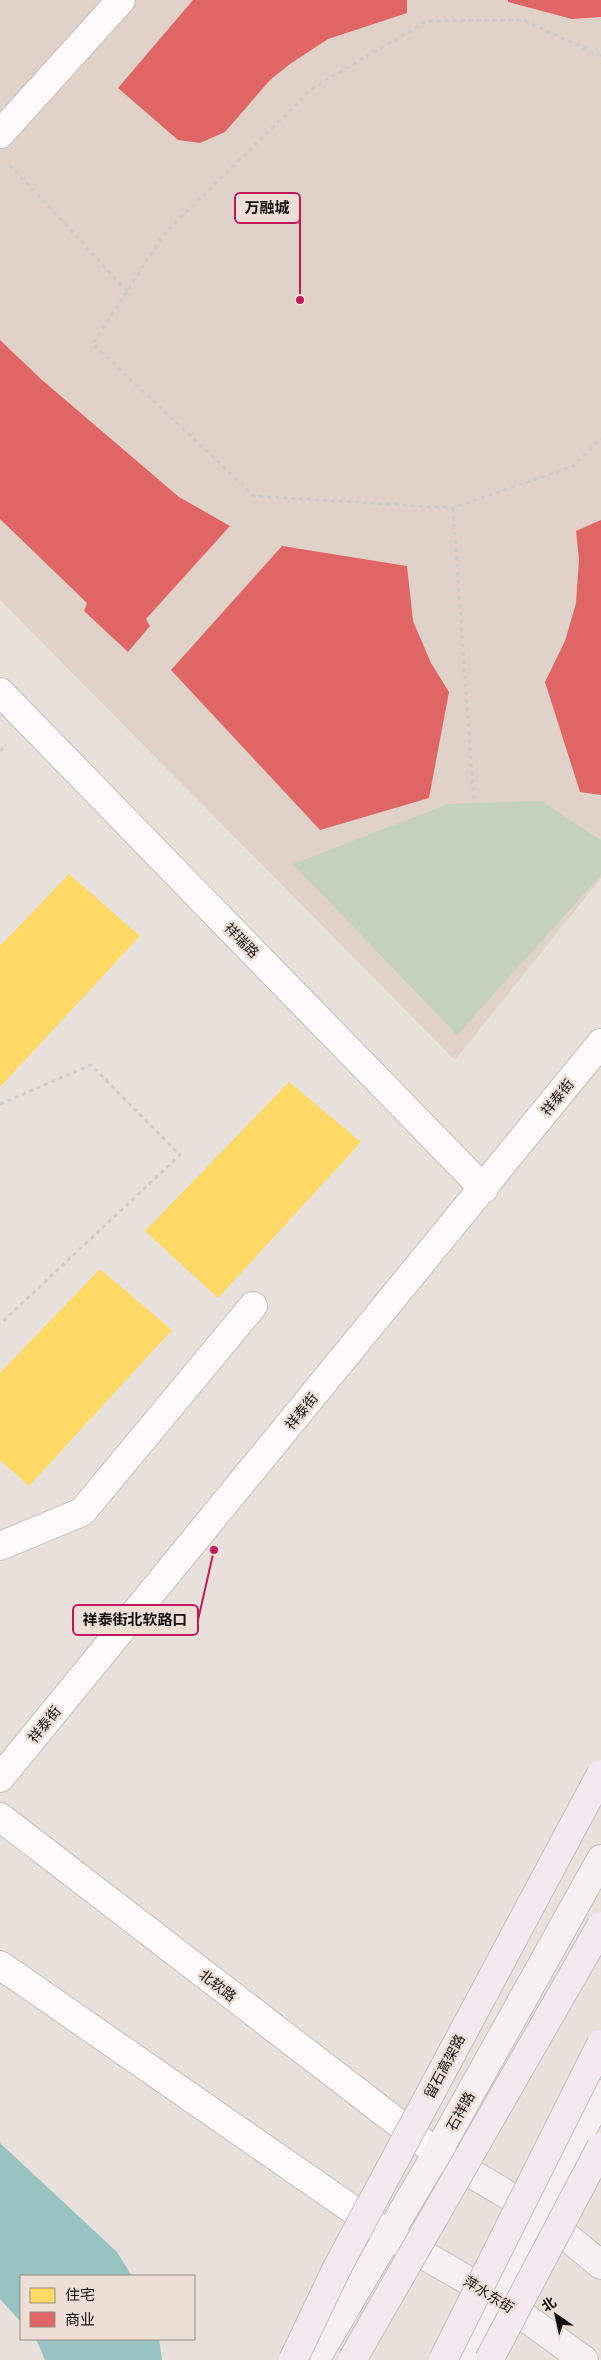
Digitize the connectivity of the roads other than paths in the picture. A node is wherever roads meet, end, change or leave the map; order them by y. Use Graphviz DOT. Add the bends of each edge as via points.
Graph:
graph roads {
  1 [pos="121,0"];
  2 [pos="0,134"];
  3 [pos="0,692"];
  4 [pos="601,1042"];
  5 [pos="484,1189"];
  6 [pos="254,1306"];
  7 [pos="0,1546"];
  8 [pos="601,1774"];
  9 [pos="0,1778"];
  10 [pos="0,1817"];
  11 [pos="601,1859"];
  12 [pos="601,1926"];
  13 [pos="0,1965"];
  14 [pos="601,2044"];
  15 [pos="601,2094"];
  16 [pos="601,2147"];
  17 [pos="436,2153"];
  18 [pos="538,2213"];
  19 [pos="388,2235"];
  20 [pos="601,2265"];
  21 [pos="497,2297"];
  22 [pos="293,2360"];
  23 [pos="315,2360"];
  24 [pos="352,2360"];
  25 [pos="443,2360"];
  26 [pos="466,2360"];
  27 [pos="489,2360"];
  28 [pos="584,2360"];
  1 -- 2 [label="street"];
  3 -- 5 [label="street, 祥瑞路"];
  4 -- 5 [label="street, 祥泰街"];
  5 -- 9 [label="street, 祥泰街"];
  6 -- 7 [label="street" via="82,1512"];
  8 -- 22 [label="highway, 留石高架路, bridge" via="337,2268"];
  10 -- 17 [label="street, 北软路"];
  11 -- 17 [label="main road, 石祥路"];
  12 -- 24 [label="highway, bridge"];
  13 -- 19 [label="street"];
  14 -- 25 [label="highway, bridge"];
  15 -- 18 [label="main road"];
  16 -- 27 [label="highway, bridge"];
  17 -- 18 [label="main road"];
  17 -- 19 [label="main road, 石祥路"];
  18 -- 20 [label="main road"];
  18 -- 21 [label="main road"];
  19 -- 21 [label="main road, 萍水东街"];
  19 -- 23 [label="main road, 石祥路"];
  21 -- 26 [label="main road"];
  21 -- 28 [label="main road, 萍水东街"];
}
